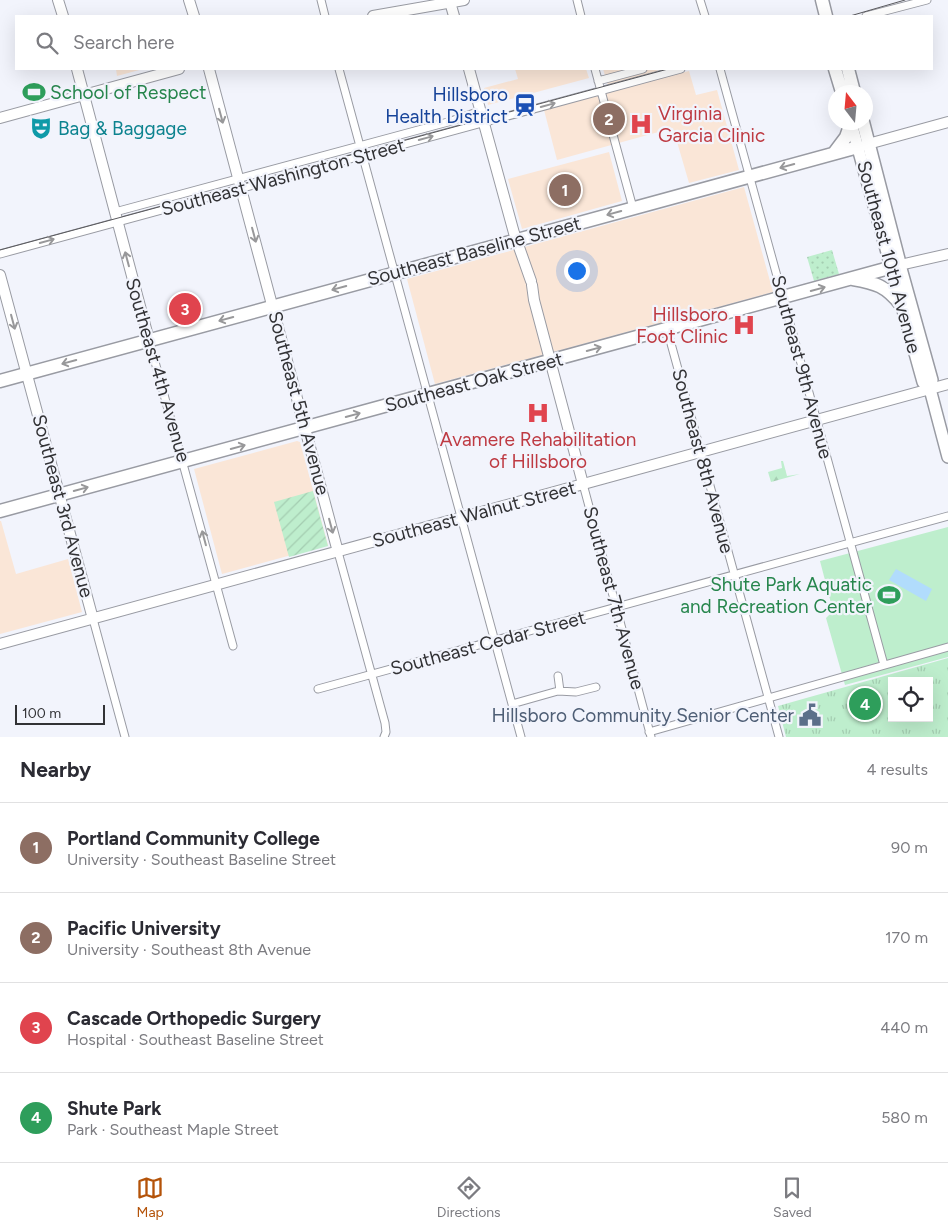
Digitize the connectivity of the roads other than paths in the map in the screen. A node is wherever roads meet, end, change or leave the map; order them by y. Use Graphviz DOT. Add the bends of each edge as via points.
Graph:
graph roads {
  1 [pos="58,0"];
  2 [pos="189,0"];
  3 [pos="321,0"];
  4 [pos="464,0"];
  5 [pos="577,0"];
  6 [pos="700,0"];
  7 [pos="822,0"];
  8 [pos="927,0"];
  9 [pos="450,1"];
  10 [pos="63,15"];
  11 [pos="194,15"];
  12 [pos="325,15"];
  13 [pos="378,15"];
  14 [pos="454,15"];
  15 [pos="581,15"];
  16 [pos="705,15"];
  17 [pos="826,15"];
  18 [pos="870,15"];
  19 [pos="77,70"];
  20 [pos="176,70"];
  21 [pos="209,70"];
  22 [pos="339,70"];
  23 [pos="469,70"];
  24 [pos="595,70"];
  25 [pos="639,70"];
  26 [pos="677,70"];
  27 [pos="720,70"];
  28 [pos="836,70"];
  29 [pos="848,70"];
  30 [pos="598,81"];
  31 [pos="840,85"];
  32 [pos="852,85"];
  33 [pos="601,91"];
  34 [pos="83,95"];
  35 [pos="480,111"];
  36 [pos="0,118"];
  37 [pos="948,122"];
  38 [pos="484,123"];
  39 [pos="848,130"];
  40 [pos="855,130"];
  41 [pos="863,130"];
  42 [pos="863,145"];
  43 [pos="360,146"];
  44 [pos="834,153"];
  45 [pos="362,155"];
  46 [pos="750,176"];
  47 [pos="240,183"];
  48 [pos="633,208"];
  49 [pos="116,217"];
  50 [pos="516,240"];
  51 [pos="0,254"];
  52 [pos="948,254"];
  53 [pos="896,266"];
  54 [pos="394,273"];
  55 [pos="0,275"];
  56 [pos="853,279"];
  57 [pos="783,298"];
  58 [pos="901,304"];
  59 [pos="273,306"];
  60 [pos="667,329"];
  61 [pos="149,340"];
  62 [pos="550,361"];
  63 [pos="27,373"];
  64 [pos="0,380"];
  65 [pos="948,384"];
  66 [pos="930,389"];
  67 [pos="427,395"];
  68 [pos="817,420"];
  69 [pos="306,428"];
  70 [pos="700,452"];
  71 [pos="948,457"];
  72 [pos="184,461"];
  73 [pos="583,484"];
  74 [pos="60,495"];
  75 [pos="0,511"];
  76 [pos="948,516"];
  77 [pos="462,518"];
  78 [pos="851,543"];
  79 [pos="338,552"];
  80 [pos="734,576"];
  81 [pos="217,585"];
  82 [pos="616,608"];
  83 [pos="93,619"];
  84 [pos="496,641"];
  85 [pos="0,644"];
  86 [pos="233,646"];
  87 [pos="948,648"];
  88 [pos="884,665"];
  89 [pos="372,675"];
  90 [pos="558,676"];
  91 [pos="596,687"];
  92 [pos="318,690"];
  93 [pos="560,691"];
  94 [pos="768,698"];
  95 [pos="512,704"];
  96 [pos="650,734"];
  97 [pos="125,737"];
  98 [pos="384,737"];
  99 [pos="521,737"];
  100 [pos="779,737"];
  1 -- 10 [label="street"];
  2 -- 11 [label="street"];
  3 -- 12 [label="street"];
  4 -- 9 [label="street"];
  5 -- 15 [label="street"];
  6 -- 16 [label="street"];
  7 -- 17 [label="highway"];
  8 -- 18 [label="street"];
  9 -- 13 [label="street"];
  9 -- 14 [label="street"];
  19 -- 34 [label="street, Southeast 4th Avenue"];
  20 -- 34 [label="street"];
  21 -- 47 [label="street, Southeast 5th Avenue, one-way"];
  22 -- 43 [label="street"];
  23 -- 35 [label="street, Southeast 7th Avenue"];
  24 -- 30 [label="street"];
  25 -- 30 [label="street"];
  26 -- 33 [label="street, Southeast Washington Street"];
  27 -- 46 [label="street, Southeast 9th Avenue"];
  28 -- 31 [label="highway"];
  29 -- 32 [label="highway"];
  30 -- 33 [label="street"];
  38 -- 33 [label="street, Southeast Washington Street, one-way"];
  33 -- 48 [label="street"];
  34 -- 36 [label="street"];
  34 -- 49 [label="street, Southeast 4th Avenue"];
  35 -- 38 [label="street, Southeast 7th Avenue"];
  35 -- 43 [label="street, Southeast Washington Street"];
  37 -- 42 [label="street, Southeast Baseline Street"];
  45 -- 38 [label="street, Southeast Washington Street, one-way"];
  38 -- 50 [label="street, Southeast 7th Avenue"];
  39 -- 44 [label="highway"];
  40 -- 42 [label="main road, Southeast 10th Avenue"];
  41 -- 42 [label="highway, Southeast 10th Avenue"];
  42 -- 44 [label="highway, Southeast Baseline Street"];
  42 -- 53 [label="highway, Southeast 10th Avenue"];
  43 -- 45 [label="street"];
  43 -- 47 [label="street, Southeast Washington Street"];
  44 -- 46 [label="highway, Southeast Baseline Street, one-way"];
  45 -- 47 [label="street, Southeast Washington Street"];
  45 -- 54 [label="street"];
  46 -- 48 [label="highway, Southeast Baseline Street"];
  46 -- 57 [label="street, Southeast 9th Avenue"];
  47 -- 49 [label="street, Southeast Washington Street"];
  47 -- 59 [label="street, Southeast 5th Avenue, one-way"];
  48 -- 50 [label="highway, Southeast Baseline Street, one-way"];
  51 -- 49 [label="street, Southeast Washington Street, one-way"];
  61 -- 49 [label="street, Southeast 4th Avenue, one-way"];
  50 -- 54 [label="highway, Southeast Baseline Street"];
  50 -- 62 [label="street, Southeast 7th Avenue" via="531,283"];
  52 -- 53 [label="street, Southeast Oak Street"];
  53 -- 56 [label="highway, Southeast Oak Street"];
  53 -- 58 [label="main road, Southeast 10th Avenue"];
  53 -- 66 [label="main road, Southeast 10th Avenue" via="932,380"];
  54 -- 59 [label="highway, Southeast Baseline Street, one-way"];
  54 -- 67 [label="street"];
  55 -- 63 [label="street, Southeast 3rd Avenue, one-way"];
  57 -- 56 [label="highway, Southeast Oak Street, one-way"];
  56 -- 58 [label="highway" via="878,284"];
  57 -- 60 [label="highway, Southeast Oak Street"];
  57 -- 68 [label="street, Southeast 9th Avenue"];
  58 -- 66 [label="main road, Southeast 10th Avenue" via="923,382"];
  59 -- 61 [label="highway, Southeast Baseline Street, one-way"];
  59 -- 69 [label="street, Southeast 5th Avenue"];
  62 -- 60 [label="highway, Southeast Oak Street, one-way"];
  60 -- 70 [label="street, Southeast 8th Avenue"];
  61 -- 63 [label="highway, Southeast Baseline Street, one-way"];
  61 -- 72 [label="street, Southeast 4th Avenue"];
  62 -- 67 [label="highway, Southeast Oak Street"];
  62 -- 73 [label="street, Southeast 7th Avenue"];
  63 -- 64 [label="highway, Southeast Baseline Street"];
  63 -- 74 [label="street, Southeast 3rd Avenue"];
  65 -- 66 [label="street, Southeast Walnut Street"];
  66 -- 68 [label="street, Southeast Walnut Street"];
  66 -- 71 [label="main road, Southeast 10th Avenue"];
  69 -- 67 [label="highway, Southeast Oak Street, one-way"];
  67 -- 77 [label="street"];
  68 -- 70 [label="street, Southeast Walnut Street"];
  68 -- 78 [label="street, Southeast 9th Avenue"];
  72 -- 69 [label="highway, Southeast Oak Street, one-way"];
  69 -- 79 [label="street, Southeast 5th Avenue, one-way"];
  70 -- 73 [label="street, Southeast Walnut Street"];
  70 -- 80 [label="street, Southeast 8th Avenue"];
  74 -- 72 [label="highway, Southeast Oak Street, one-way"];
  81 -- 72 [label="street, Southeast 4th Avenue, one-way"];
  73 -- 77 [label="street, Southeast Walnut Street"];
  73 -- 82 [label="street, Southeast 7th Avenue"];
  74 -- 75 [label="highway, Southeast Oak Street"];
  74 -- 83 [label="street, Southeast 3rd Avenue"];
  76 -- 78 [label="street, Southeast Cedar Street"];
  77 -- 79 [label="street, Southeast Walnut Street"];
  77 -- 84 [label="street"];
  78 -- 80 [label="street, Southeast Cedar Street"];
  78 -- 88 [label="street, Southeast 9th Avenue"];
  79 -- 81 [label="street, Southeast Walnut Street"];
  79 -- 89 [label="street, Southeast 5th Avenue"];
  80 -- 82 [label="street, Southeast Cedar Street"];
  80 -- 94 [label="street, Southeast 8th Avenue"];
  81 -- 83 [label="street, Southeast Walnut Street"];
  81 -- 86 [label="street, Southeast 4th Avenue"];
  82 -- 84 [label="street, Southeast Cedar Street"];
  82 -- 96 [label="street, Southeast 7th Avenue"];
  83 -- 85 [label="street, Southeast Walnut Street"];
  83 -- 97 [label="street, Southeast 3rd Avenue"];
  84 -- 89 [label="street, Southeast Cedar Street"];
  84 -- 95 [label="street"];
  87 -- 88 [label="street"];
  88 -- 94 [label="street"];
  89 -- 92 [label="street, Southeast Cedar Street"];
  89 -- 98 [label="street, Southeast 5th Avenue" via="385,723"];
  90 -- 93 [label="street"];
  91 -- 93 [label="street" via="576,692"];
  93 -- 95 [label="street"];
  94 -- 96 [label="street"];
  94 -- 100 [label="street, Southeast 8th Avenue"];
  95 -- 99 [label="street"];
}
